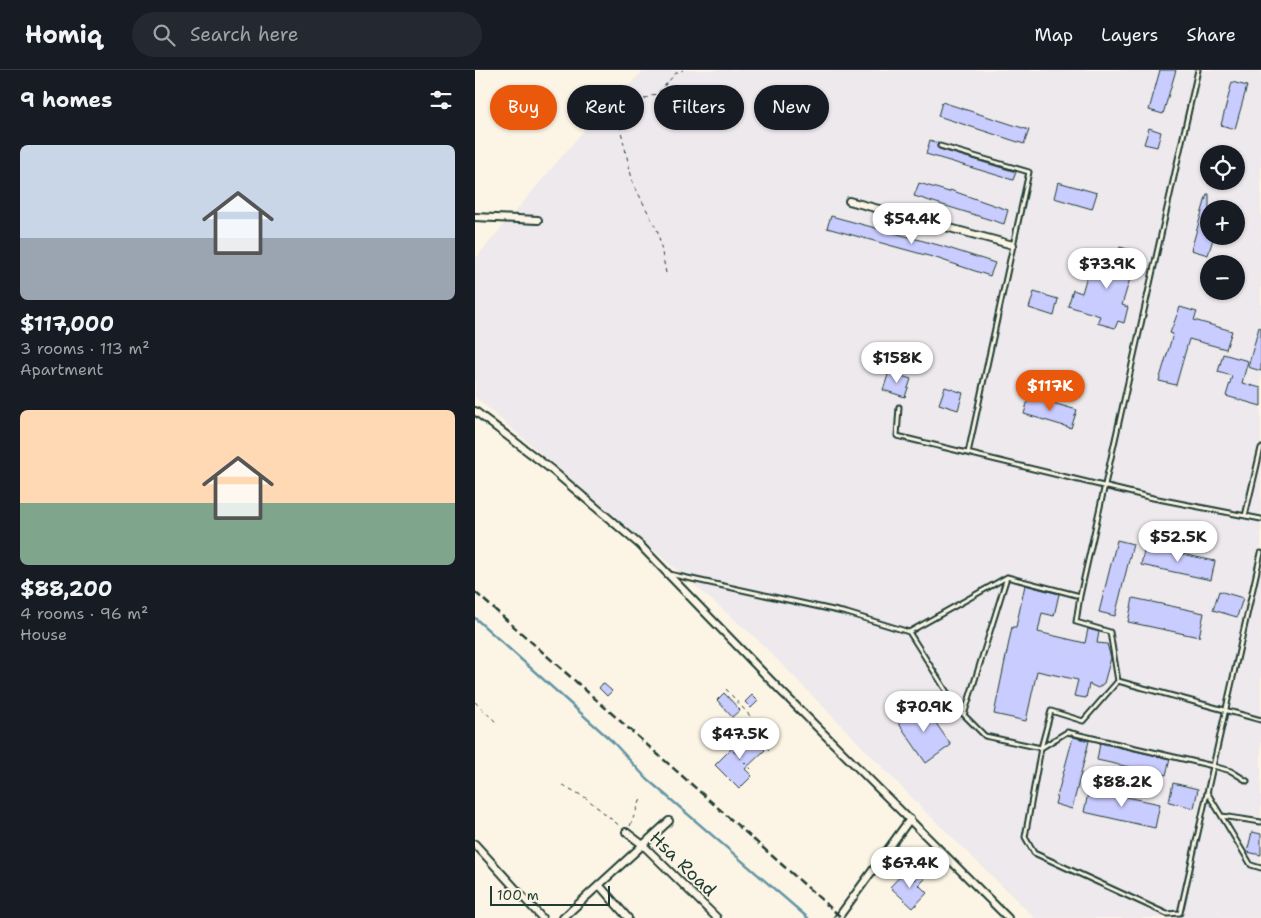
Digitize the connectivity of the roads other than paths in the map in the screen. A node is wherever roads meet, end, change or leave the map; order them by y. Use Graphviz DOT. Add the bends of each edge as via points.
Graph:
graph roads {
  1 [pos="1198,70"];
  2 [pos="940,146"];
  3 [pos="849,201"];
  4 [pos="475,217"];
  5 [pos="538,220"];
  6 [pos="1013,245"];
  7 [pos="899,407"];
  8 [pos="475,411"];
  9 [pos="1261,448"];
  10 [pos="968,453"];
  11 [pos="1104,486"];
  12 [pos="1245,516"];
  13 [pos="1261,519"];
  14 [pos="1261,553"];
  15 [pos="669,574"];
  16 [pos="1007,577"];
  17 [pos="1080,596"];
  18 [pos="909,632"];
  19 [pos="1118,681"];
  20 [pos="1225,711"];
  21 [pos="964,715"];
  22 [pos="1261,720"];
  23 [pos="1041,748"];
  24 [pos="1213,766"];
  25 [pos="1247,781"];
  26 [pos="1207,792"];
  27 [pos="1222,816"];
  28 [pos="911,819"];
  29 [pos="669,821"];
  30 [pos="1261,822"];
  31 [pos="626,832"];
  32 [pos="475,844"];
  33 [pos="643,846"];
  34 [pos="1261,868"];
  35 [pos="600,886"];
  36 [pos="542,918"];
  37 [pos="563,918"];
  38 [pos="628,918"];
  39 [pos="717,918"];
  40 [pos="839,918"];
  41 [pos="1008,918"];
  1 -- 11 [label="lane"];
  2 -- 6 [label="lane" via="1029,172"];
  3 -- 6 [label="street"];
  4 -- 5 [label="street"];
  6 -- 10 [label="lane"];
  7 -- 10 [label="lane" via="897,436"];
  8 -- 15 [label="street" via="552,470"];
  9 -- 12 [label="lane"];
  10 -- 11 [label="lane"];
  11 -- 12 [label="lane"];
  11 -- 17 [label="lane"];
  12 -- 13 [label="lane"];
  14 -- 20 [label="lane"];
  15 -- 18 [label="lane" via="847,613"];
  15 -- 28 [label="street" via="778,688"];
  16 -- 17 [label="lane"];
  16 -- 18 [label="lane"];
  16 -- 21 [label="lane"];
  17 -- 19 [label="lane" via="1076,622 1110,632"];
  18 -- 21 [label="lane"];
  19 -- 20 [label="lane"];
  19 -- 23 [label="lane" via="1083,721 1051,711"];
  20 -- 22 [label="lane"];
  20 -- 24 [label="lane"];
  21 -- 23 [label="lane" via="985,736"];
  23 -- 24 [label="lane" via="1067,732"];
  23 -- 26 [label="lane" via="1025,837 1034,853 1167,914 1180,913"];
  24 -- 25 [label="lane"];
  24 -- 26 [label="lane"];
  26 -- 27 [label="lane"];
  27 -- 30 [label="lane"];
  27 -- 34 [label="lane" via="1251,865"];
  28 -- 40 [label="street"];
  28 -- 41 [label="street"];
  29 -- 33 [label="street"];
  31 -- 33 [label="street, Hsa Road"];
  32 -- 36 [label="street"];
  33 -- 35 [label="street"];
  33 -- 39 [label="street, Hsa Road"];
  35 -- 37 [label="street"];
  35 -- 38 [label="street"];
}
